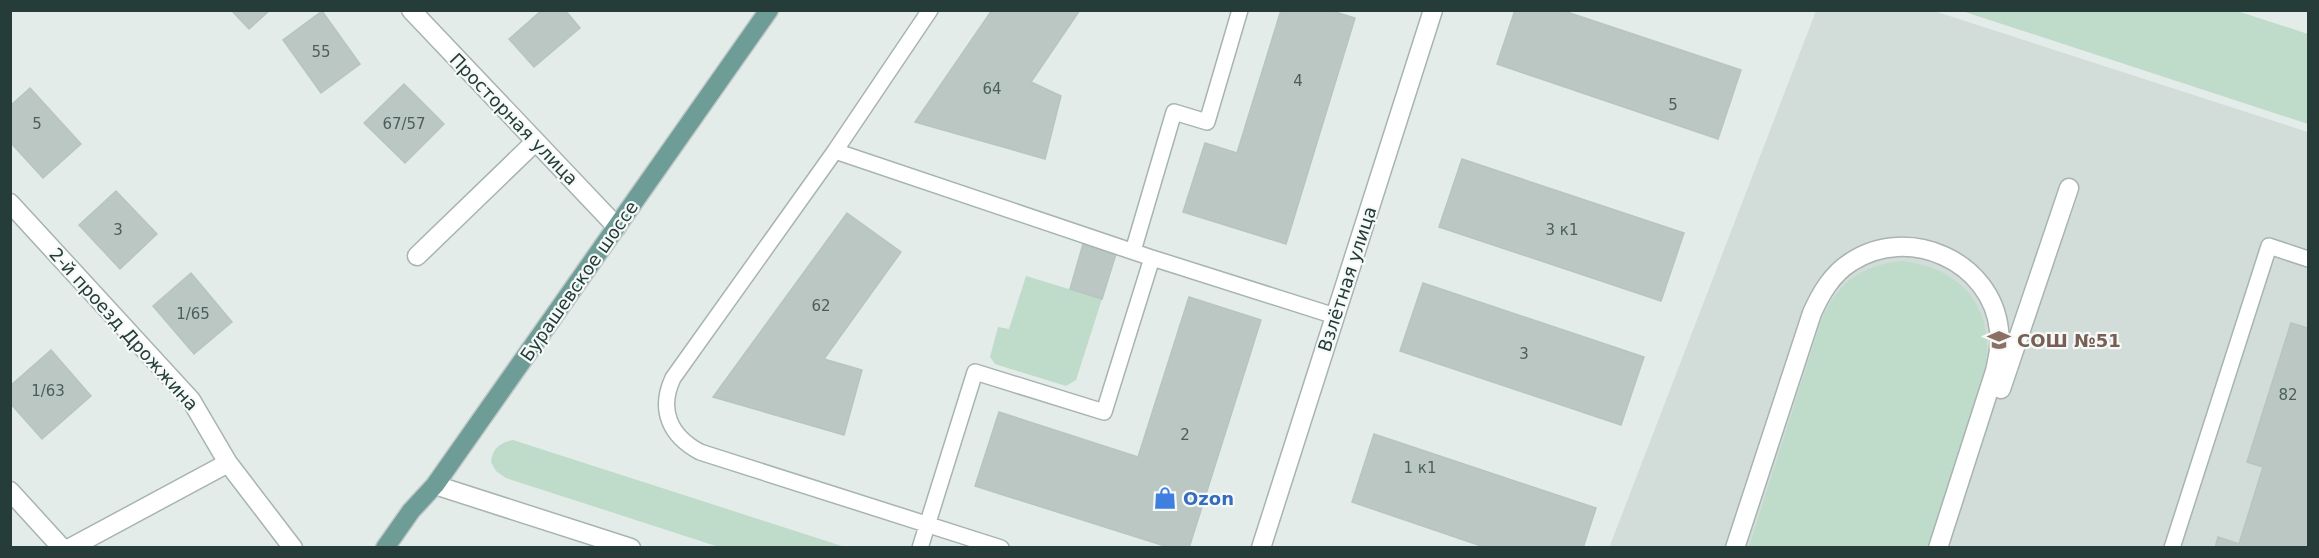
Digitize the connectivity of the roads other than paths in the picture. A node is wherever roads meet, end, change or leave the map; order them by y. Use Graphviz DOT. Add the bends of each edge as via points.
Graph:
graph roads {
  1 [pos="411,10"];
  2 [pos="769,10"];
  3 [pos="930,10"];
  4 [pos="1240,10"];
  5 [pos="1433,10"];
  6 [pos="535,142"];
  7 [pos="835,151"];
  8 [pos="2069,188"];
  9 [pos="10,203"];
  10 [pos="617,227"];
  11 [pos="1133,251"];
  12 [pos="417,256"];
  13 [pos="1152,258"];
  14 [pos="2308,259"];
  15 [pos="1335,316"];
  16 [pos="228,463"];
  17 [pos="435,485"];
  18 [pos="10,491"];
  19 [pos="927,524"];
  20 [pos="62,548"];
  21 [pos="70,548"];
  22 [pos="293,548"];
  23 [pos="385,548"];
  24 [pos="631,548"];
  25 [pos="920,548"];
  26 [pos="1001,548"];
  27 [pos="1261,548"];
  28 [pos="1735,548"];
  29 [pos="1938,548"];
  30 [pos="1948,548"];
  31 [pos="2172,548"];
  1 -- 6 [label="street, Просторная улица"];
  2 -- 10 [label="main road, Бурашевское шоссе"];
  3 -- 7 [label="lane"];
  4 -- 11 [label="lane" via="1207,122 1174,112"];
  5 -- 15 [label="street, Взлётная улица"];
  6 -- 10 [label="street, Просторная улица"];
  6 -- 12 [label="street"];
  7 -- 11 [label="lane"];
  7 -- 19 [label="lane" via="673,378 665,401 667,413 685,444 700,452"];
  8 -- 30 [label="street"];
  9 -- 16 [label="street, 2-й проезд Дрожжина" via="191,400"];
  10 -- 17 [label="main road, Бурашевское шоссе"];
  11 -- 13 [label="lane"];
  13 -- 15 [label="lane"];
  13 -- 19 [label="lane" via="1104,412 975,372"];
  14 -- 31 [label="lane" via="2270,246"];
  15 -- 27 [label="street, Взлётная улица"];
  16 -- 21 [label="street"];
  16 -- 22 [label="street, 2-й проезд Дрожжина"];
  17 -- 23 [label="main road, Бурашевское шоссе"];
  17 -- 24 [label="street"];
  18 -- 20 [label="street"];
  19 -- 25 [label="lane"];
  19 -- 26 [label="lane"];
  28 -- 29 [label="street" via="1821,293 1851,262 1891,247 1933,251 1953,260 1984,289 1999,329 1995,371"];
}
